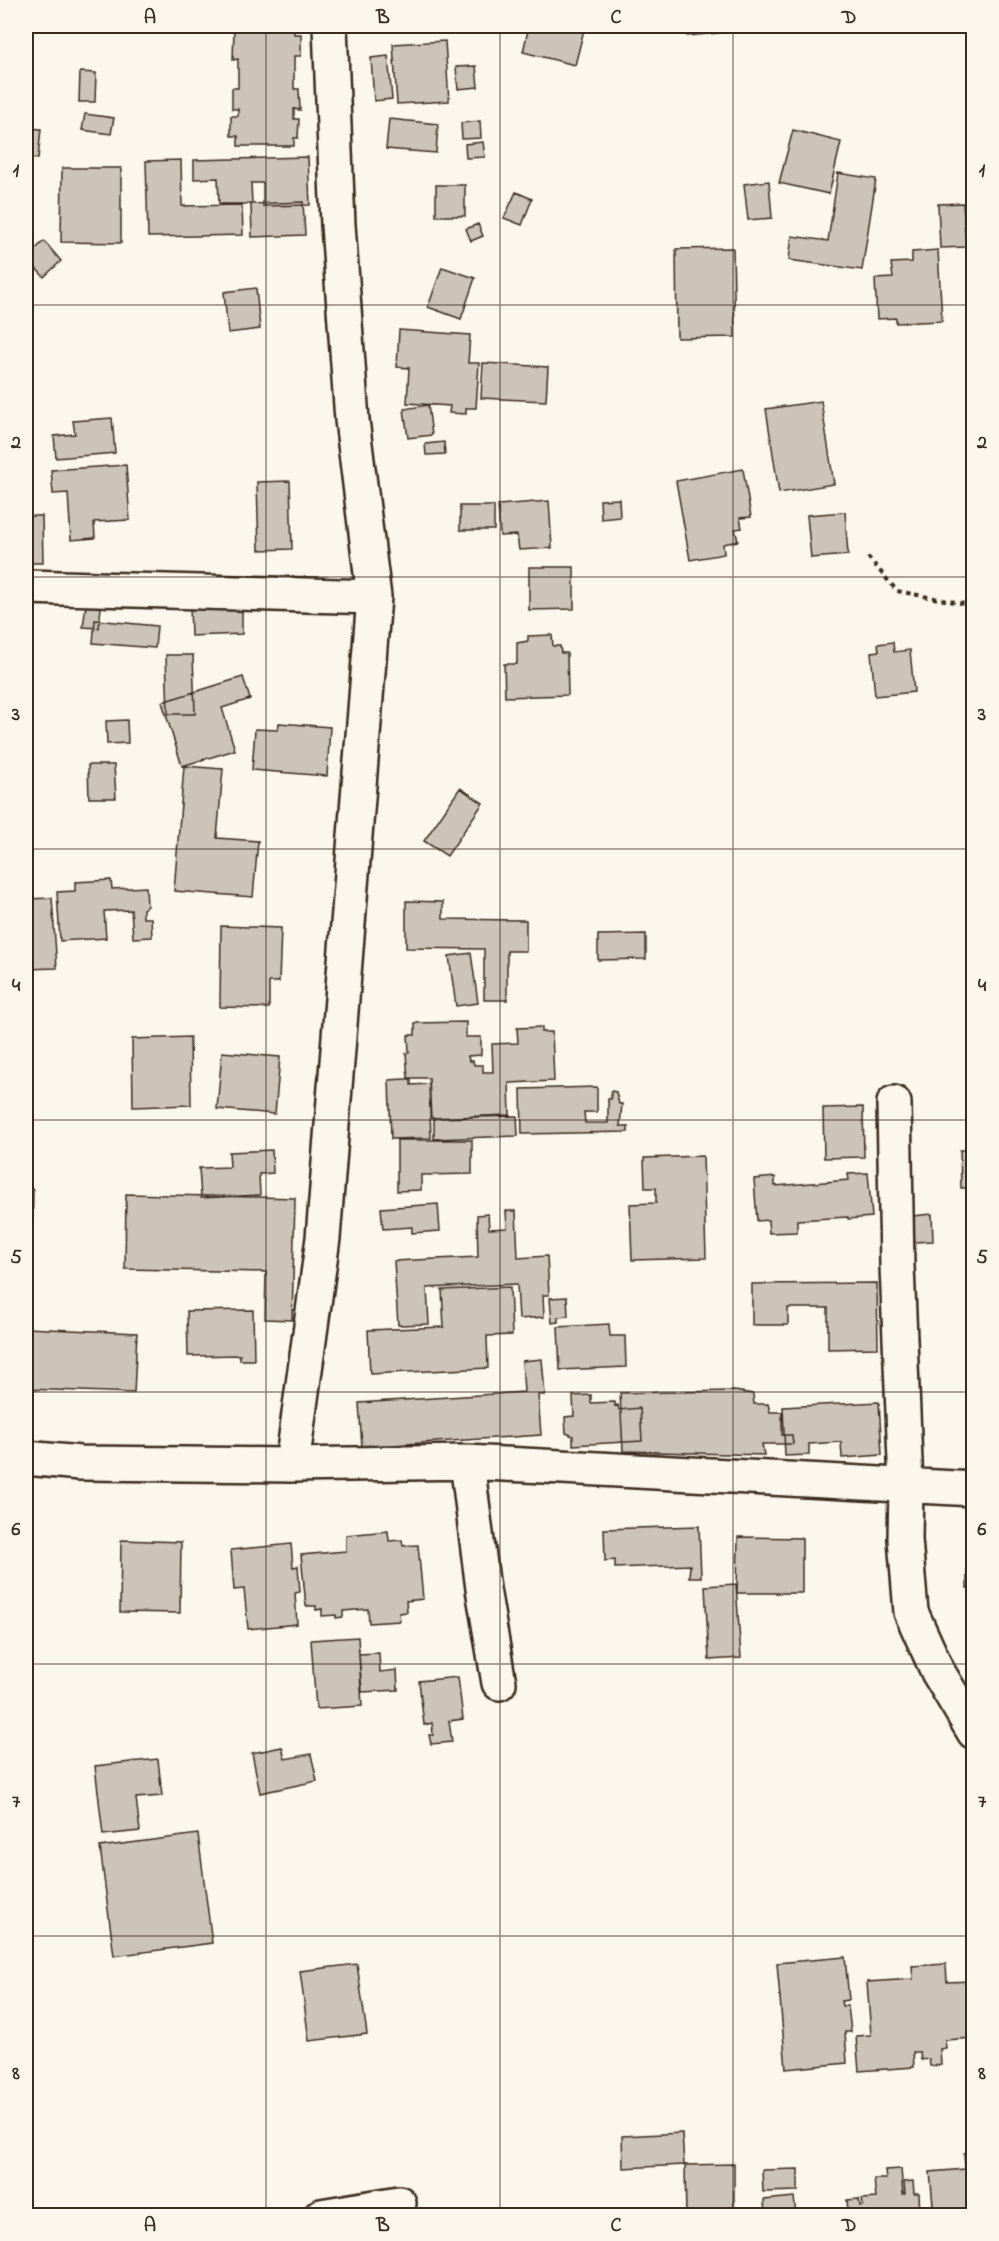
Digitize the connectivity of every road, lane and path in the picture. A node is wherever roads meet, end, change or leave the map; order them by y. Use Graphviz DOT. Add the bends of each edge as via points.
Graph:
graph roads {
  1 [pos="330,26"];
  2 [pos="868,557"];
  3 [pos="26,587"];
  4 [pos="374,597"];
  5 [pos="974,604"];
  6 [pos="894,1103"];
  7 [pos="26,1458"];
  8 [pos="467,1462"];
  9 [pos="292,1465"];
  10 [pos="906,1486"];
  11 [pos="974,1489"];
  12 [pos="499,1683"];
  13 [pos="974,1732"];
  14 [pos="399,2203"];
  15 [pos="321,2216"];
  1 -- 4 [label="street" via="338,225 352,420"];
  2 -- 5 [label="path" via="897,591"];
  3 -- 4 [label="street"];
  4 -- 9 [label="street" via="323,1238"];
  6 -- 10 [label="street"];
  7 -- 9 [label="street" via="80,1463"];
  8 -- 9 [label="street"];
  8 -- 10 [label="street"];
  8 -- 12 [label="street"];
  10 -- 11 [label="street"];
  10 -- 13 [label="street" via="905,1539 911,1612 938,1672"];
  14 -- 15 [label="street"];
}
